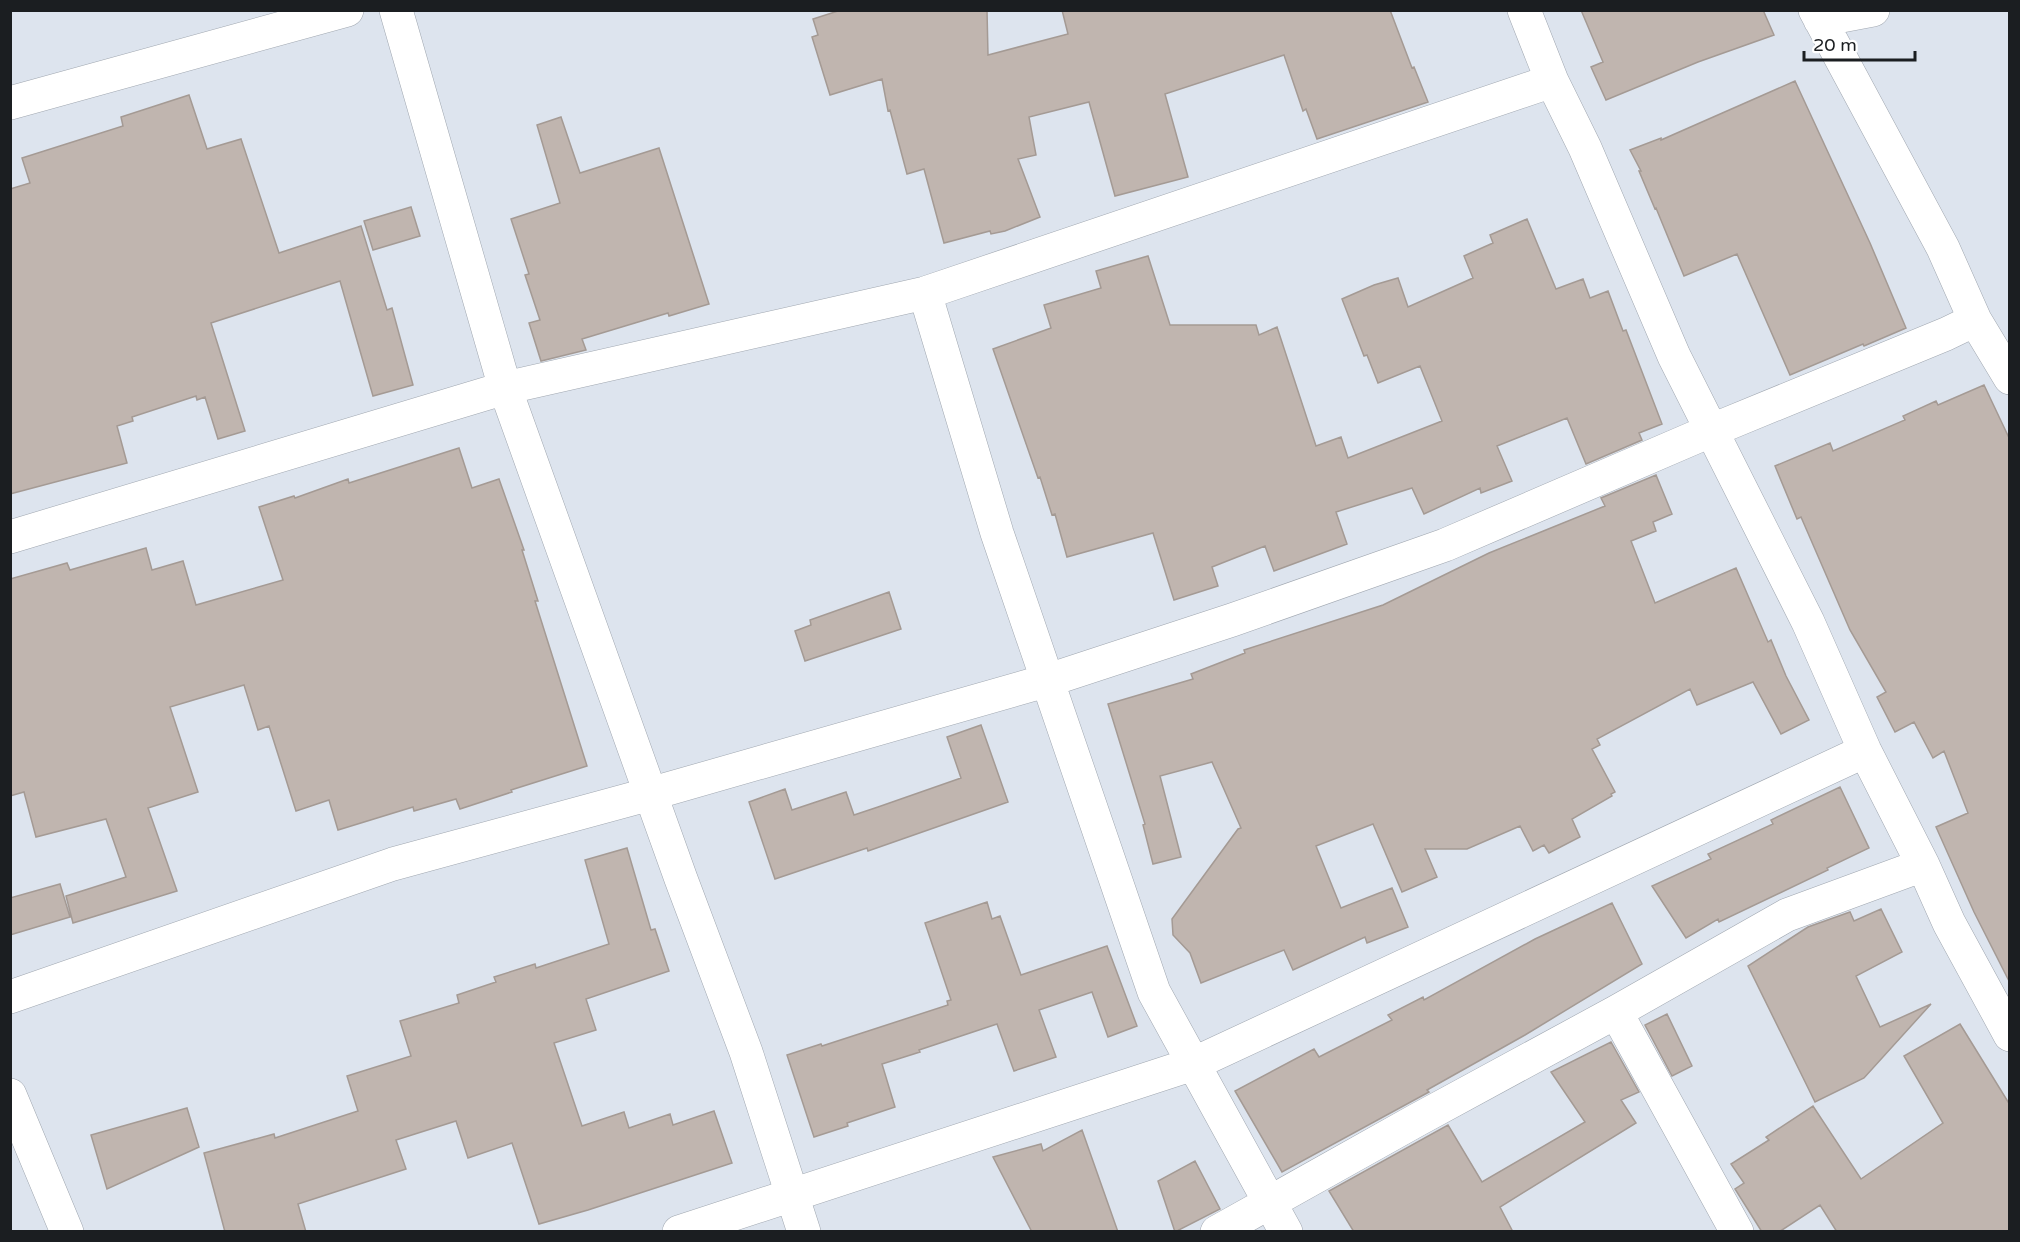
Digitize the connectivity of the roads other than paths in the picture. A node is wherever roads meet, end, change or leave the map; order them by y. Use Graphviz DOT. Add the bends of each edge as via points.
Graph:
graph roads {
  1 [pos="347,10"];
  2 [pos="396,10"];
  3 [pos="1524,10"];
  4 [pos="1873,10"];
  5 [pos="1817,15"];
  6 [pos="1552,81"];
  7 [pos="10,103"];
  8 [pos="925,293"];
  9 [pos="1975,320"];
  10 [pos="2010,378"];
  11 [pos="505,388"];
  12 [pos="1710,431"];
  13 [pos="10,537"];
  14 [pos="1049,680"];
  15 [pos="1865,751"];
  16 [pos="650,794"];
  17 [pos="1923,865"];
  18 [pos="10,997"];
  19 [pos="1616,1012"];
  20 [pos="2010,1035"];
  21 [pos="1193,1064"];
  22 [pos="10,1095"];
  23 [pos="793,1195"];
  24 [pos="1268,1203"];
  25 [pos="67,1232"];
  26 [pos="680,1232"];
  27 [pos="804,1232"];
  28 [pos="1217,1232"];
  29 [pos="1286,1232"];
  30 [pos="1737,1232"];
  1 -- 7 [label="street"];
  2 -- 11 [label="street"];
  3 -- 6 [label="street"];
  4 -- 5 [label="street"];
  5 -- 9 [label="street" via="1943,248"];
  6 -- 8 [label="street"];
  6 -- 12 [label="street"];
  8 -- 11 [label="street"];
  8 -- 14 [label="street" via="997,533"];
  9 -- 10 [label="street"];
  9 -- 12 [label="street"];
  11 -- 13 [label="street"];
  11 -- 16 [label="street"];
  12 -- 14 [label="street" via="1445,545"];
  12 -- 15 [label="street" via="1808,622"];
  14 -- 16 [label="street"];
  14 -- 21 [label="street" via="1154,992"];
  15 -- 17 [label="street"];
  15 -- 21 [label="street"];
  16 -- 18 [label="street" via="393,864"];
  16 -- 23 [label="street" via="746,1052"];
  17 -- 19 [label="street" via="1787,915"];
  17 -- 20 [label="street" via="1948,923"];
  19 -- 24 [label="street"];
  19 -- 30 [label="street"];
  21 -- 23 [label="street"];
  21 -- 24 [label="street"];
  22 -- 25 [label="street"];
  23 -- 26 [label="street"];
  23 -- 27 [label="street"];
  24 -- 28 [label="street"];
  24 -- 29 [label="street"];
}
